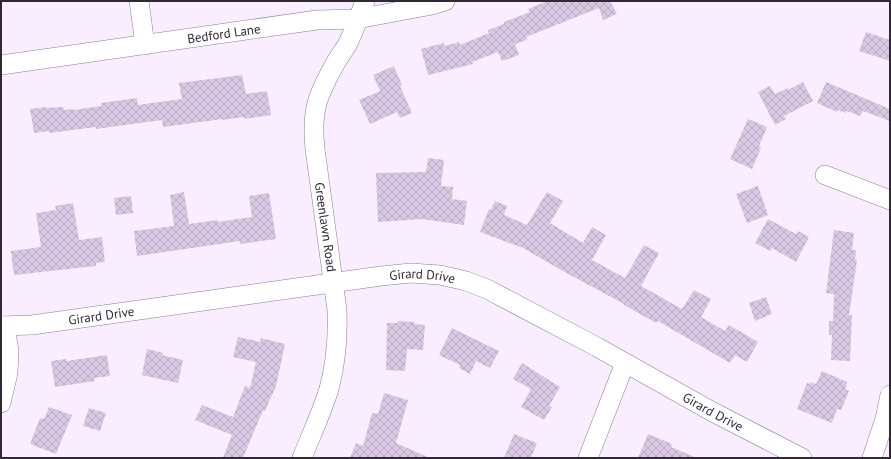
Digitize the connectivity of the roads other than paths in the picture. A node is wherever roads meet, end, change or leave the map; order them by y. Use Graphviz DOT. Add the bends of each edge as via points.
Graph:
graph roads {
  1 [pos="139,1"];
  2 [pos="365,1"];
  3 [pos="445,1"];
  4 [pos="358,19"];
  5 [pos="145,45"];
  6 [pos="1,64"];
  7 [pos="825,175"];
  8 [pos="890,200"];
  9 [pos="333,283"];
  10 [pos="3,326"];
  11 [pos="625,363"];
  12 [pos="890,395"];
  13 [pos="1,403"];
  14 [pos="302,458"];
  15 [pos="588,458"];
  16 [pos="802,458"];
  17 [pos="872,458"];
  1 -- 5 [label="street"];
  2 -- 4 [label="street, Greenlawn Road"];
  3 -- 4 [label="street, Bedford Lane"];
  4 -- 5 [label="street, Bedford Lane" via="317,20"];
  4 -- 9 [label="street, Greenlawn Road" via="349,42 322,86 314,116 315,149"];
  5 -- 6 [label="street, Bedford Lane"];
  7 -- 8 [label="street"];
  9 -- 10 [label="street, Girard Drive" via="32,325"];
  9 -- 11 [label="street, Girard Drive" via="410,273 440,275 466,281 487,289"];
  9 -- 14 [label="street, Greenlawn Road" via="337,322 335,360 328,390"];
  10 -- 13 [label="street" via="9,351 8,373"];
  11 -- 15 [label="street"];
  11 -- 16 [label="street, Girard Drive"];
  12 -- 17 [label="street"];
}
